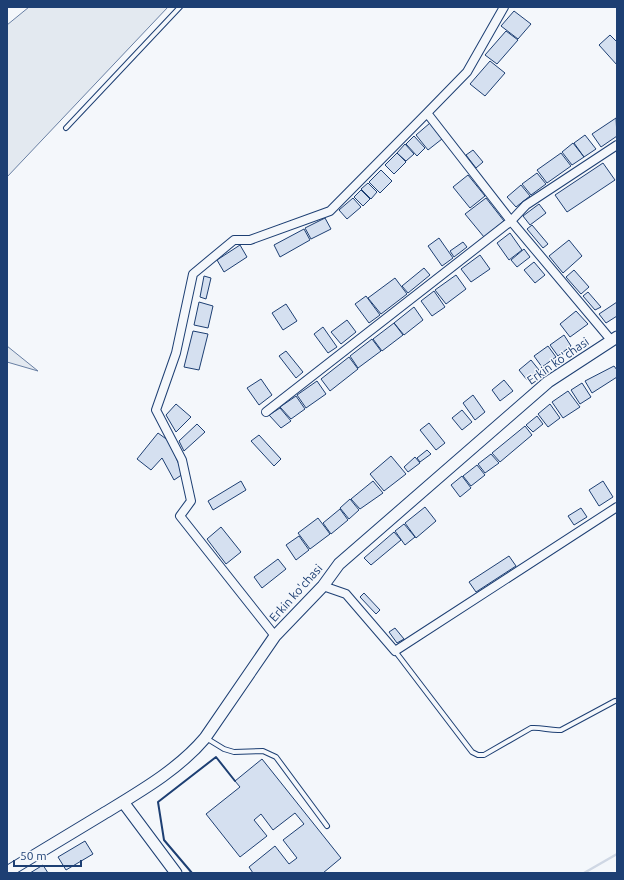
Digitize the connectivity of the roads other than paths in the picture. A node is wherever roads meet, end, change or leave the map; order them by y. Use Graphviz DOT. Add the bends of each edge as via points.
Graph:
graph roads {
  1 [pos="180,7"];
  2 [pos="504,7"];
  3 [pos="427,113"];
  4 [pos="66,128"];
  5 [pos="617,145"];
  6 [pos="511,221"];
  7 [pos="614,339"];
  8 [pos="266,412"];
  9 [pos="617,507"];
  10 [pos="323,586"];
  11 [pos="275,636"];
  12 [pos="395,651"];
  13 [pos="615,701"];
  14 [pos="205,738"];
  15 [pos="123,802"];
  16 [pos="327,826"];
  17 [pos="7,872"];
  18 [pos="176,873"];
  1 -- 4 [label="lane"];
  2 -- 3 [label="street" via="467,72"];
  3 -- 6 [label="street"];
  3 -- 11 [label="street" via="330,211 250,240 234,240 193,274 176,353 156,410 182,460 191,501 180,516"];
  5 -- 6 [label="street" via="526,205"];
  6 -- 7 [label="street"];
  6 -- 8 [label="street"];
  7 -- 10 [label="main road, Erkin ko'chasi" via="548,382 339,564"];
  9 -- 12 [label="street"];
  10 -- 11 [label="main road, Erkin ko'chasi"];
  10 -- 12 [label="street" via="346,594"];
  11 -- 14 [label="main road, Erkin ko'chasi"];
  12 -- 13 [label="lane" via="472,752 478,755 484,755 531,728 561,730"];
  14 -- 15 [label="main road, Erkin ko'chasi" via="179,764"];
  14 -- 16 [label="lane" via="234,752 263,751 276,757"];
  15 -- 17 [label="main road, Erkin ko'chasi"];
  15 -- 18 [label="main road"];
}
